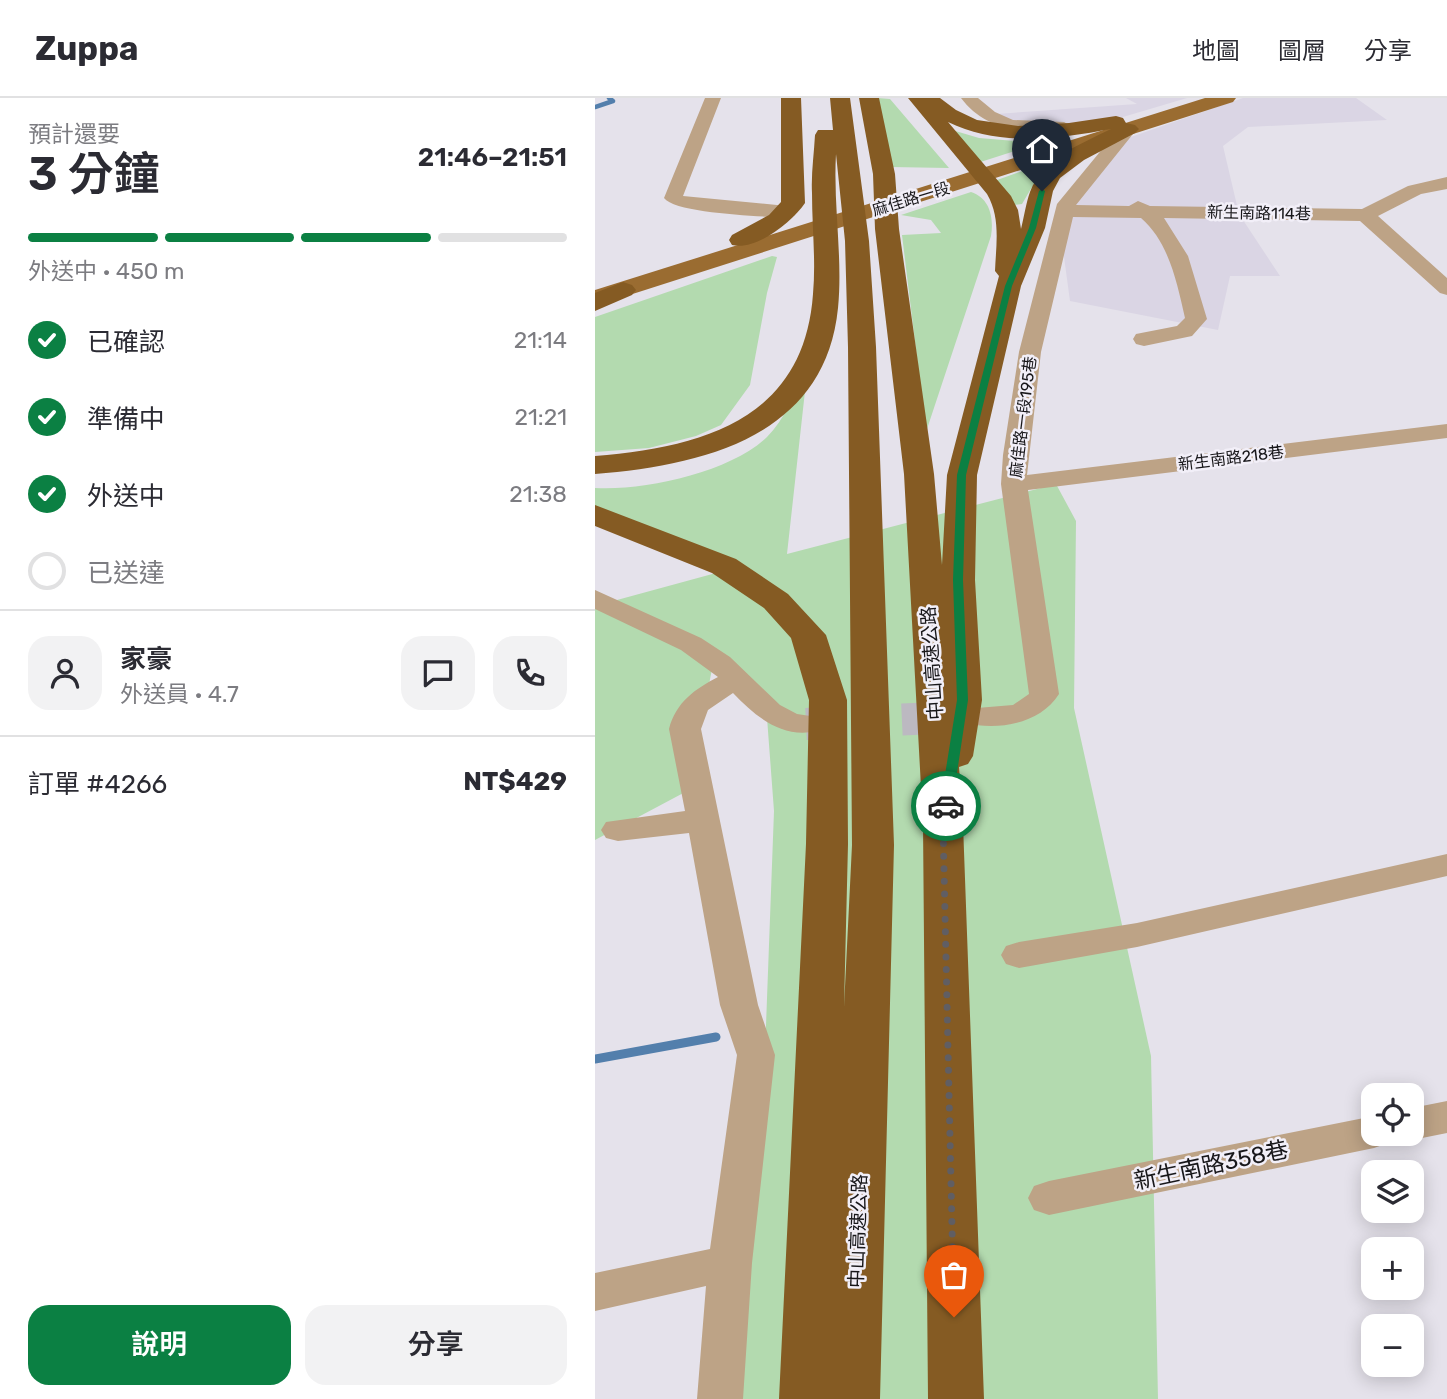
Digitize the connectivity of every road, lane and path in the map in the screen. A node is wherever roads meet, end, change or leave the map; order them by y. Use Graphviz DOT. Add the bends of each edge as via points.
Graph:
graph roads {
  1 [pos="713,98"];
  2 [pos="791,98"];
  3 [pos="820,98"];
  4 [pos="840,98"];
  5 [pos="869,98"];
  6 [pos="918,98"];
  7 [pos="929,98"];
  8 [pos="969,98"];
  9 [pos="1200,98"];
  10 [pos="1226,98"];
  11 [pos="1131,124"];
  12 [pos="980,172"];
  13 [pos="1080,182"];
  14 [pos="1447,183"];
  15 [pos="1065,211"];
  16 [pos="786,212"];
  17 [pos="1150,213"];
  18 [pos="1364,215"];
  19 [pos="741,240"];
  20 [pos="857,240"];
  21 [pos="595,284"];
  22 [pos="1008,286"];
  23 [pos="1447,289"];
  24 [pos="623,290"];
  25 [pos="595,301"];
  26 [pos="1144,339"];
  27 [pos="1447,432"];
  28 [pos="595,465"];
  29 [pos="1014,484"];
  30 [pos="595,515"];
  31 [pos="595,598"];
  32 [pos="738,680"];
  33 [pos="976,716"];
  34 [pos="806,724"];
  35 [pos="704,820"];
  36 [pos="943,824"];
  37 [pos="618,831"];
  38 [pos="1447,865"];
  39 [pos="1019,955"];
  40 [pos="1447,1117"];
  41 [pos="1424,1122"];
  42 [pos="1361,1135"];
  43 [pos="1049,1198"];
  44 [pos="730,1263"];
  45 [pos="595,1292"];
  46 [pos="720,1399"];
  47 [pos="807,1399"];
  48 [pos="852,1399"];
  49 [pos="956,1399"];
  1 -- 16 [label="lane" via="673,198"];
  2 -- 16 [label="highway" via="793,203"];
  3 -- 20 [label="highway" via="827,129 823,191"];
  4 -- 20 [label="highway, 中山高速公路"];
  5 -- 20 [label="highway, 中山高速公路" via="884,174"];
  6 -- 12 [label="highway"];
  7 -- 11 [label="highway" via="944,115 1004,131 1069,131"];
  8 -- 11 [label="lane" via="981,113 1005,124"];
  9 -- 11 [label="main road, 麻佳路一段"];
  10 -- 11 [label="main road, 麻佳路一段"];
  11 -- 12 [label="main road, 麻佳路一段"];
  11 -- 15 [label="lane, 麻佳路一段195巷"];
  11 -- 22 [label="highway" via="1051,174"];
  12 -- 19 [label="main road, 麻佳路一段"];
  12 -- 22 [label="highway" via="999,194 1006,211"];
  12 -- 24 [label="main road, 麻佳路一段"];
  13 -- 17 [label="lane"];
  14 -- 18 [label="lane, 新生南路114巷" via="1415,190"];
  15 -- 17 [label="lane, 新生南路114巷"];
  15 -- 29 [label="lane, 麻佳路一段195巷" via="1030,352"];
  16 -- 19 [label="highway"];
  17 -- 18 [label="lane, 新生南路114巷"];
  17 -- 26 [label="lane" via="1168,233 1196,319 1184,331"];
  18 -- 23 [label="lane"];
  19 -- 21 [label="main road, 麻佳路一段"];
  20 -- 28 [label="highway" via="826,293 822,329 806,369 788,397 739,434 704,449 639,463"];
  20 -- 36 [label="highway, 中山高速公路" via="919,474"];
  20 -- 48 [label="highway, 中山高速公路" via="873,845"];
  22 -- 36 [label="highway" via="962,475 958,580 963,700"];
  24 -- 25 [label="highway"];
  27 -- 29 [label="lane, 新生南路218巷"];
  29 -- 33 [label="lane, 麻佳路一段195巷" via="1044,694 1037,705 1024,711"];
  30 -- 47 [label="highway" via="724,566 776,601 808,635 828,700"];
  31 -- 32 [label="lane" via="692,644"];
  32 -- 34 [label="lane" via="781,721"];
  32 -- 35 [label="lane" via="705,696 686,720 685,736"];
  35 -- 37 [label="lane"];
  35 -- 44 [label="lane" via="739,1005 756,1055"];
  36 -- 49 [label="highway, 中山高速公路"];
  38 -- 39 [label="lane" via="1137,935"];
  40 -- 41 [label="lane"];
  42 -- 43 [label="lane, 新生南路358巷"];
  44 -- 45 [label="lane"];
  44 -- 46 [label="lane"];
}
